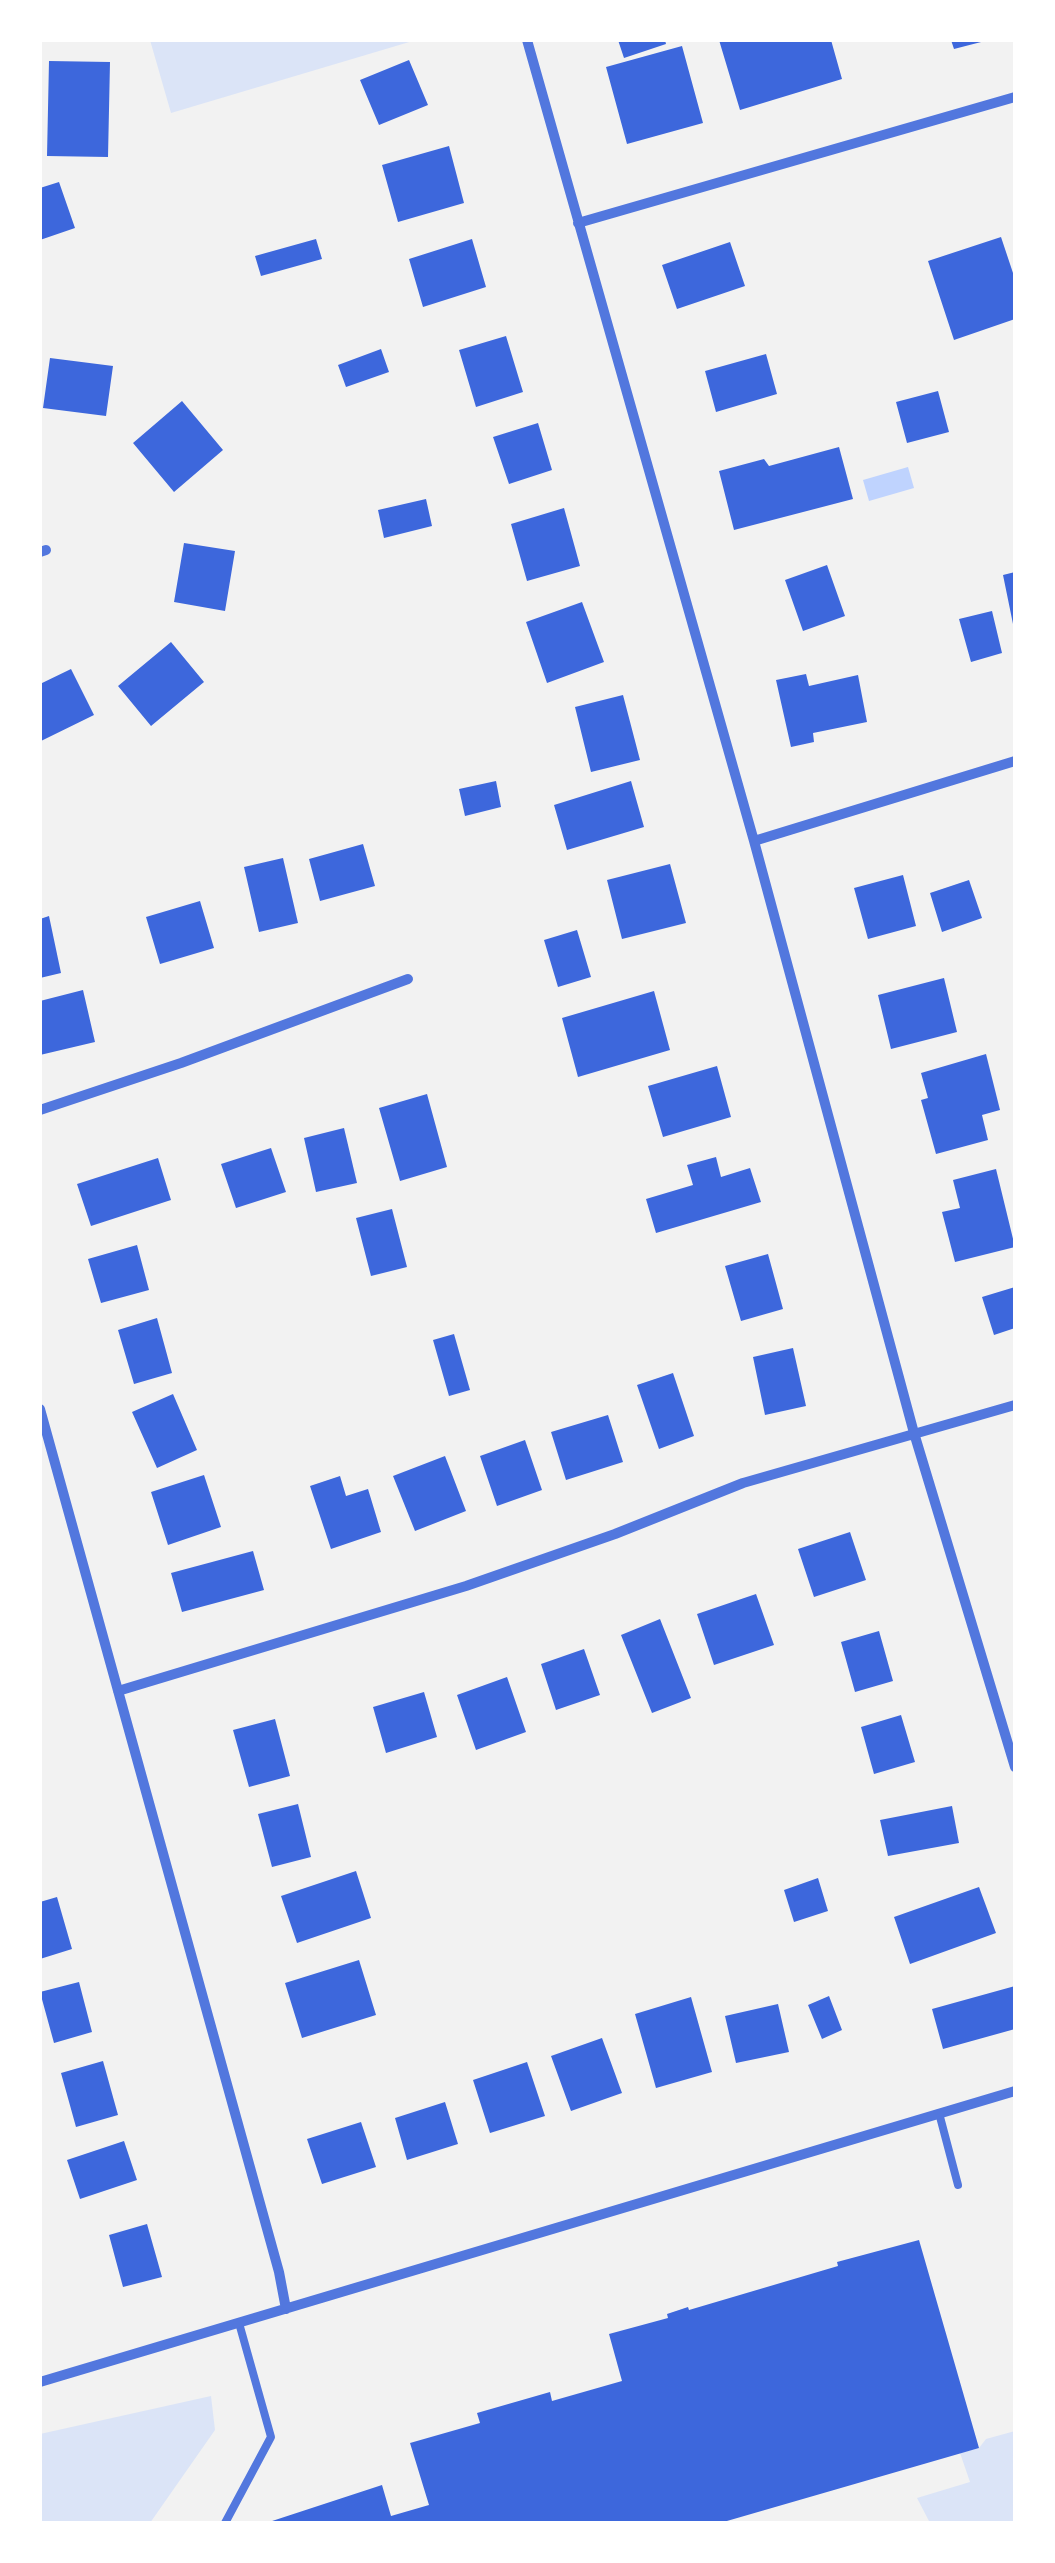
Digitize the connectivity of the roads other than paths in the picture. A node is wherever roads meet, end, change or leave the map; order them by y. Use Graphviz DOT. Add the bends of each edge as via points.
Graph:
graph roads {
  1 [pos="527,40"];
  2 [pos="1015,97"];
  3 [pos="578,223"];
  4 [pos="1015,761"];
  5 [pos="754,841"];
  6 [pos="408,980"];
  7 [pos="40,1110"];
  8 [pos="1015,1405"];
  9 [pos="40,1409"];
  10 [pos="914,1433"];
  11 [pos="118,1691"];
  12 [pos="1015,1767"];
  13 [pos="1015,2092"];
  14 [pos="939,2113"];
  15 [pos="958,2185"];
  16 [pos="286,2309"];
  17 [pos="239,2323"];
  18 [pos="40,2382"];
  19 [pos="225,2523"];
  1 -- 3 [label="street"];
  2 -- 3 [label="street"];
  3 -- 5 [label="street"];
  4 -- 5 [label="street"];
  5 -- 10 [label="street"];
  6 -- 7 [label="street"];
  8 -- 10 [label="street"];
  9 -- 11 [label="street"];
  10 -- 11 [label="street" via="744,1482 466,1586"];
  10 -- 12 [label="street"];
  11 -- 16 [label="street"];
  13 -- 14 [label="street"];
  14 -- 15 [label="lane"];
  14 -- 16 [label="street"];
  16 -- 17 [label="street"];
  17 -- 18 [label="street"];
  17 -- 19 [label="lane" via="271,2437"];
}
